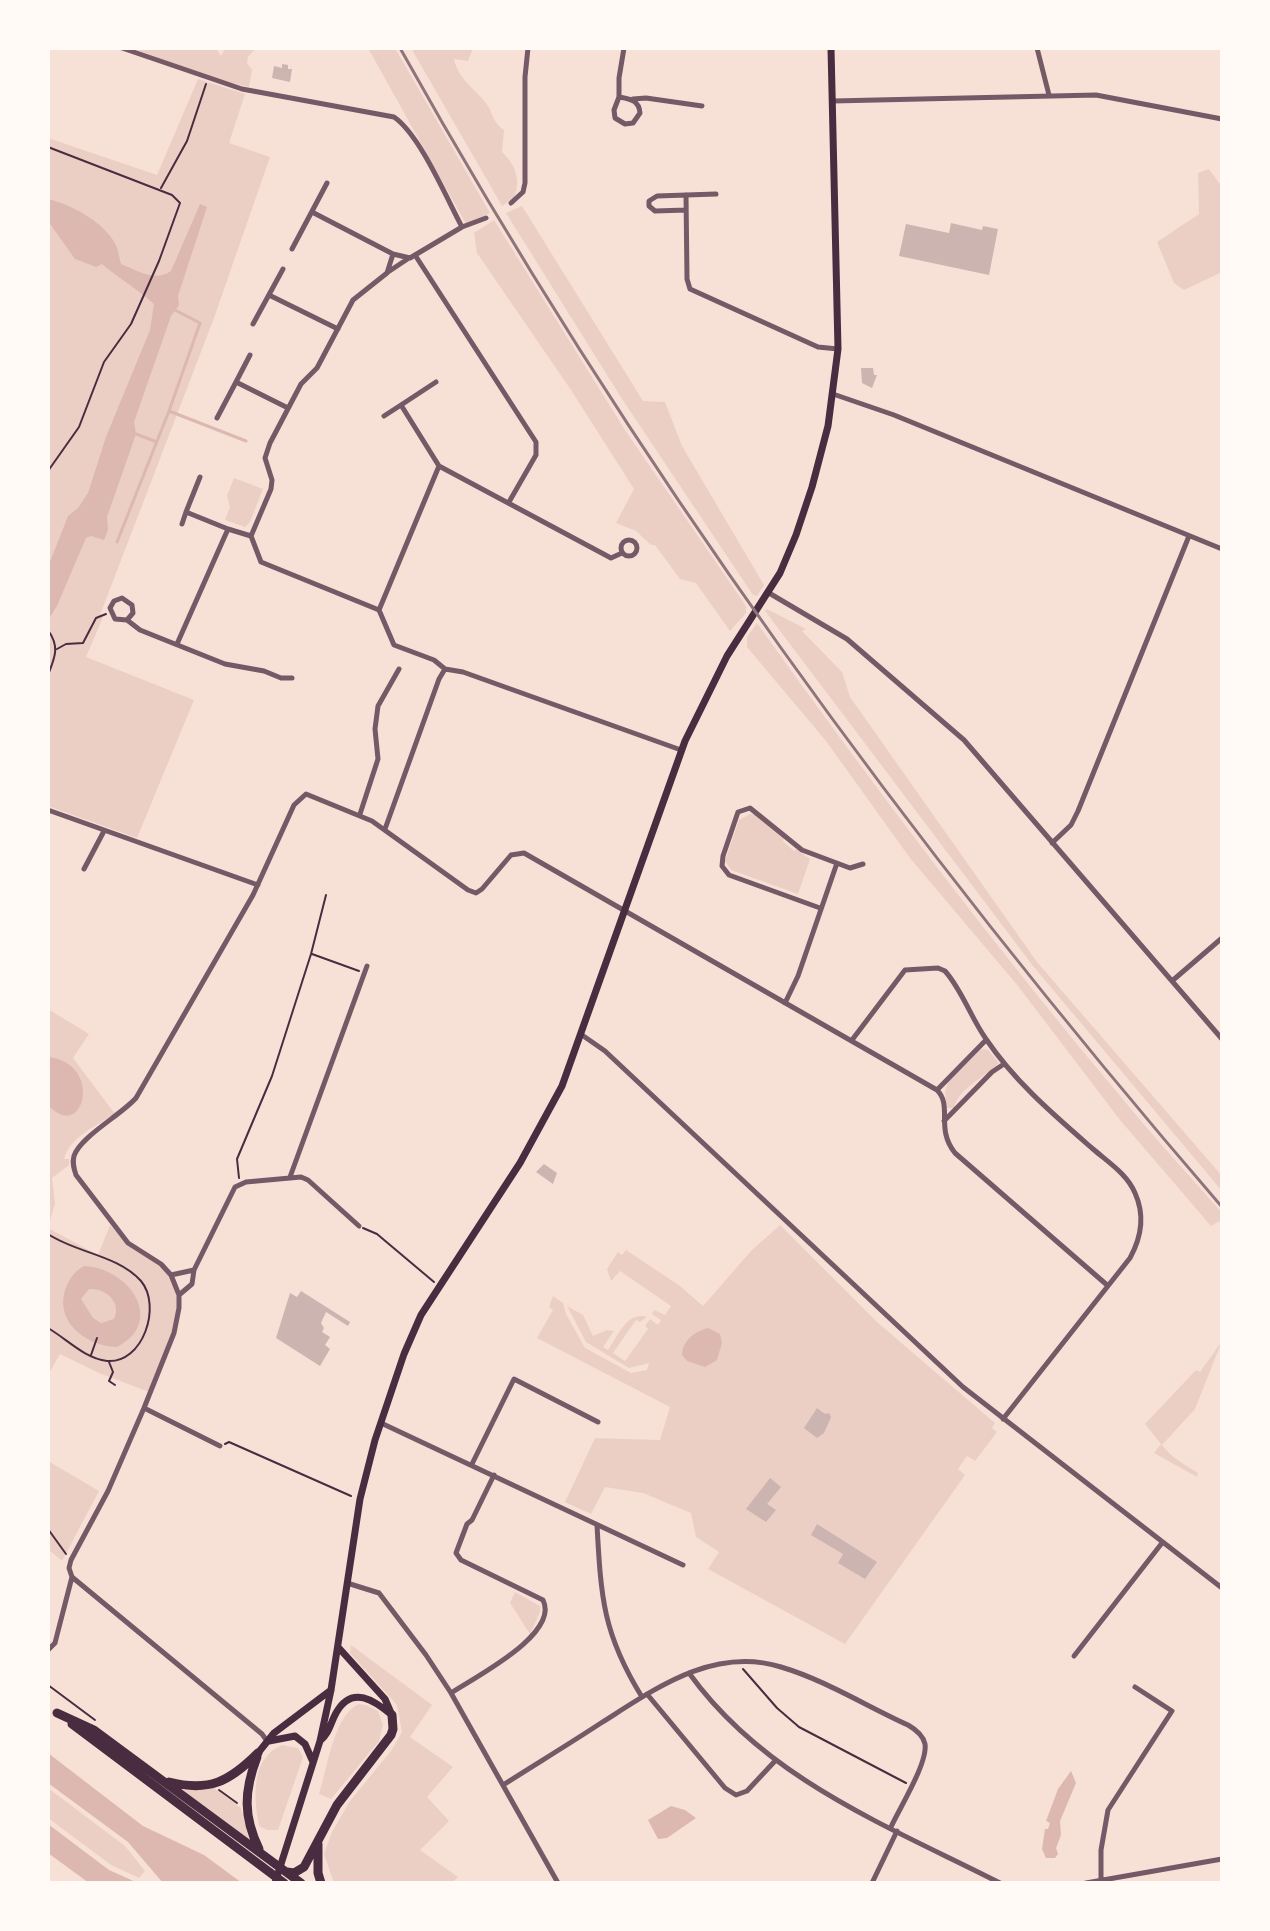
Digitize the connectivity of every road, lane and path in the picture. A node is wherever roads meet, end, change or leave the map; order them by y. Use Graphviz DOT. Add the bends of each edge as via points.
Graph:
graph roads {
  1 [pos="122,48"];
  2 [pos="528,48"];
  3 [pos="624,48"];
  4 [pos="831,48"];
  5 [pos="1037,48"];
  6 [pos="208,79"];
  7 [pos="1049,95"];
  8 [pos="619,97"];
  9 [pos="632,100"];
  10 [pos="833,101"];
  11 [pos="702,106"];
  12 [pos="1222,119"];
  13 [pos="48,147"];
  14 [pos="327,183"];
  15 [pos="160,190"];
  16 [pos="716,194"];
  17 [pos="686,195"];
  18 [pos="511,203"];
  19 [pos="686,210"];
  20 [pos="312,212"];
  21 [pos="486,218"];
  22 [pos="462,227"];
  23 [pos="292,249"];
  24 [pos="393,254"];
  25 [pos="412,257"];
  26 [pos="283,269"];
  27 [pos="387,273"];
  28 [pos="269,295"];
  29 [pos="253,324"];
  30 [pos="338,329"];
  31 [pos="838,349"];
  32 [pos="250,355"];
  33 [pos="236,382"];
  34 [pos="436,382"];
  35 [pos="833,394"];
  36 [pos="401,405"];
  37 [pos="288,408"];
  38 [pos="384,416"];
  39 [pos="217,418"];
  40 [pos="439,466"];
  41 [pos="48,471"];
  42 [pos="200,477"];
  43 [pos="509,502"];
  44 [pos="186,512"];
  45 [pos="182,524"];
  46 [pos="228,529"];
  47 [pos="251,536"];
  48 [pos="1189,536"];
  49 [pos="1222,549"];
  50 [pos="622,553"];
  51 [pos="769,593"];
  52 [pos="379,610"];
  53 [pos="111,612"];
  54 [pos="127,620"];
  55 [pos="48,630"];
  56 [pos="177,644"];
  57 [pos="57,649"];
  58 [pos="399,669"];
  59 [pos="445,669"];
  60 [pos="48,675"];
  61 [pos="292,678"];
  62 [pos="681,750"];
  63 [pos="48,810"];
  64 [pos="360,814"];
  65 [pos="385,829"];
  66 [pos="104,831"];
  67 [pos="1052,843"];
  68 [pos="837,863"];
  69 [pos="863,864"];
  70 [pos="84,869"];
  71 [pos="258,885"];
  72 [pos="326,895"];
  73 [pos="820,908"];
  74 [pos="626,910"];
  75 [pos="1222,938"];
  76 [pos="311,954"];
  77 [pos="366,970"];
  78 [pos="1172,981"];
  79 [pos="785,1003"];
  80 [pos="582,1035"];
  81 [pos="1222,1039"];
  82 [pos="852,1040"];
  83 [pos="986,1040"];
  84 [pos="1004,1064"];
  85 [pos="937,1090"];
  86 [pos="944,1122"];
  87 [pos="48,1148"];
  88 [pos="48,1170"];
  89 [pos="48,1175"];
  90 [pos="290,1177"];
  91 [pos="240,1184"];
  92 [pos="359,1226"];
  93 [pos="48,1234"];
  94 [pos="194,1270"];
  95 [pos="171,1275"];
  96 [pos="1107,1285"];
  97 [pos="439,1286"];
  98 [pos="179,1295"];
  99 [pos="48,1328"];
  100 [pos="97,1338"];
  101 [pos="90,1357"];
  102 [pos="109,1361"];
  103 [pos="115,1385"];
  104 [pos="144,1408"];
  105 [pos="1003,1419"];
  106 [pos="598,1422"];
  107 [pos="381,1423"];
  108 [pos="220,1446"];
  109 [pos="472,1464"];
  110 [pos="494,1475"];
  111 [pos="360,1499"];
  112 [pos="597,1524"];
  113 [pos="48,1529"];
  114 [pos="1162,1543"];
  115 [pos="71,1560"];
  116 [pos="683,1565"];
  117 [pos="72,1577"];
  118 [pos="346,1583"];
  119 [pos="1222,1588"];
  120 [pos="338,1647"];
  121 [pos="48,1650"];
  122 [pos="1074,1656"];
  123 [pos="737,1662"];
  124 [pos="689,1673"];
  125 [pos="48,1685"];
  126 [pos="1135,1687"];
  127 [pos="331,1690"];
  128 [pos="451,1693"];
  129 [pos="644,1696"];
  130 [pos="52,1710"];
  131 [pos="392,1715"];
  132 [pos="94,1719"];
  133 [pos="267,1741"];
  134 [pos="320,1741"];
  135 [pos="258,1753"];
  136 [pos="775,1761"];
  137 [pos="314,1764"];
  138 [pos="164,1780"];
  139 [pos="212,1785"];
  140 [pos="503,1785"];
  141 [pos="911,1786"];
  142 [pos="245,1809"];
  143 [pos="891,1827"];
  144 [pos="897,1831"];
  145 [pos="319,1841"];
  146 [pos="261,1853"];
  147 [pos="1222,1859"];
  148 [pos="286,1878"];
  149 [pos="1101,1880"];
  150 [pos="275,1883"];
  151 [pos="301,1883"];
  152 [pos="321,1883"];
  153 [pos="558,1883"];
  154 [pos="872,1883"];
  155 [pos="1000,1883"];
  156 [pos="1086,1883"];
  1 -- 6 [label="street"];
  2 -- 18 [label="street" via="525,183"];
  3 -- 8 [label="street"];
  4 -- 10 [label="main road"];
  5 -- 7 [label="street"];
  6 -- 15 [label="path" via="187,141"];
  6 -- 22 [label="street" via="394,117 415,141"];
  7 -- 10 [label="street"];
  7 -- 12 [label="street" via="1109,96"];
  8 -- 9 [label="street"];
  8 -- 9 [label="street" via="614,114 625,124 640,113"];
  9 -- 11 [label="street"];
  10 -- 31 [label="main road"];
  13 -- 15 [label="path"];
  14 -- 20 [label="street"];
  15 -- 41 [label="path" via="178,199 180,209 154,275 131,324 104,362 79,427"];
  16 -- 17 [label="street"];
  17 -- 19 [label="street"];
  17 -- 19 [label="street" via="655,196 649,203 655,211"];
  19 -- 31 [label="street" via="687,279 694,293 818,347"];
  20 -- 23 [label="street"];
  20 -- 24 [label="street"];
  21 -- 22 [label="street"];
  22 -- 25 [label="street"];
  24 -- 25 [label="street"];
  24 -- 27 [label="street"];
  25 -- 27 [label="street"];
  25 -- 43 [label="street" via="536,442 536,455"];
  26 -- 28 [label="street"];
  27 -- 30 [label="street" via="358,294"];
  28 -- 29 [label="street"];
  28 -- 30 [label="street"];
  30 -- 37 [label="street"];
  31 -- 35 [label="main road"];
  32 -- 33 [label="street"];
  33 -- 37 [label="street"];
  33 -- 39 [label="street"];
  34 -- 36 [label="street"];
  35 -- 48 [label="street"];
  35 -- 51 [label="main road" via="796,535"];
  36 -- 38 [label="street"];
  36 -- 40 [label="street"];
  37 -- 47 [label="street" via="265,452 271,489"];
  40 -- 43 [label="street"];
  40 -- 52 [label="street"];
  42 -- 44 [label="street"];
  43 -- 50 [label="street" via="611,558"];
  44 -- 45 [label="street"];
  44 -- 46 [label="street"];
  46 -- 47 [label="street"];
  46 -- 56 [label="street"];
  47 -- 52 [label="street" via="267,565"];
  48 -- 49 [label="street"];
  48 -- 67 [label="street" via="1078,811"];
  51 -- 62 [label="main road" via="722,664"];
  51 -- 67 [label="street" via="865,653 964,740"];
  52 -- 59 [label="street" via="394,645"];
  53 -- 54 [label="street" via="115,619"];
  53 -- 54 [label="street" via="114,601 126,599 133,609"];
  53 -- 57 [label="path" via="96,618 83,643"];
  54 -- 56 [label="street"];
  55 -- 57 [label="path"];
  56 -- 61 [label="street" via="225,664"];
  57 -- 60 [label="path"];
  58 -- 64 [label="street" via="378,706 378,759"];
  59 -- 62 [label="street"];
  59 -- 65 [label="street"];
  62 -- 74 [label="main road"];
  63 -- 66 [label="street"];
  64 -- 65 [label="street"];
  64 -- 71 [label="street" via="302,795"];
  65 -- 74 [label="street" via="476,893 511,855 524,853"];
  66 -- 70 [label="street"];
  66 -- 71 [label="street"];
  67 -- 78 [label="street"];
  68 -- 69 [label="street" via="850,868"];
  68 -- 73 [label="street"];
  68 -- 73 [label="street" via="802,850 750,808 738,812 723,856 729,875"];
  71 -- 95 [label="street" via="136,1098 74,1154 76,1175 128,1243"];
  72 -- 76 [label="path"];
  73 -- 79 [label="street"];
  74 -- 79 [label="street"];
  74 -- 80 [label="main road"];
  75 -- 78 [label="street"];
  76 -- 77 [label="path"];
  76 -- 91 [label="path" via="272,1076 237,1159"];
  77 -- 90 [label="street"];
  78 -- 81 [label="street"];
  79 -- 82 [label="street"];
  80 -- 97 [label="main road" via="538,1132"];
  80 -- 105 [label="street"];
  82 -- 83 [label="street" via="900,974 912,967 945,971"];
  82 -- 85 [label="street"];
  83 -- 84 [label="street"];
  83 -- 85 [label="street"];
  84 -- 86 [label="street"];
  84 -- 96 [label="street" via="1135,1192 1141,1217 1137,1244"];
  85 -- 86 [label="street" via="943,1095"];
  86 -- 96 [label="street" via="944,1138 955,1153"];
  87 -- 88 [label="path"];
  88 -- 89 [label="path"];
  90 -- 91 [label="street"];
  90 -- 92 [label="street" via="308,1180"];
  91 -- 94 [label="street" via="231,1192"];
  92 -- 97 [label="path" via="377,1234"];
  93 -- 102 [label="path" via="127,1270 145,1287 150,1308 144,1334 128,1354"];
  94 -- 95 [label="street"];
  94 -- 98 [label="street" via="192,1284"];
  95 -- 98 [label="street"];
  96 -- 105 [label="street"];
  97 -- 107 [label="main road" via="411,1336"];
  98 -- 104 [label="street" via="174,1333"];
  99 -- 101 [label="path"];
  100 -- 101 [label="path"];
  101 -- 102 [label="path"];
  102 -- 103 [label="path" via="109,1381"];
  104 -- 108 [label="street"];
  104 -- 115 [label="street"];
  105 -- 114 [label="street"];
  106 -- 109 [label="street" via="514,1379"];
  107 -- 109 [label="street"];
  107 -- 111 [label="main road"];
  108 -- 111 [label="path" via="229,1442"];
  109 -- 110 [label="street"];
  110 -- 112 [label="street"];
  110 -- 128 [label="street" via="456,1553 543,1600 546,1614 534,1638"];
  111 -- 118 [label="main road"];
  112 -- 116 [label="street"];
  112 -- 129 [label="street" via="606,1618 616,1653"];
  113 -- 115 [label="path"];
  114 -- 119 [label="street"];
  114 -- 122 [label="street"];
  115 -- 117 [label="street"];
  117 -- 121 [label="street" via="55,1643"];
  117 -- 133 [label="street"];
  118 -- 120 [label="main road"];
  118 -- 128 [label="street" via="379,1593"];
  120 -- 127 [label="main road"];
  120 -- 131 [label="main road" via="385,1699"];
  123 -- 124 [label="street"];
  123 -- 141 [label="path" via="799,1727"];
  123 -- 141 [label="street" via="780,1666 914,1728 925,1748"];
  124 -- 129 [label="street"];
  124 -- 136 [label="street"];
  125 -- 132 [label="path"];
  126 -- 149 [label="street" via="1172,1711 1108,1810"];
  127 -- 133 [label="main road"];
  127 -- 134 [label="main road"];
  128 -- 140 [label="street"];
  129 -- 136 [label="street" via="736,1795 747,1791"];
  129 -- 140 [label="street"];
  130 -- 138 [label="highway" via="94,1730"];
  130 -- 148 [label="highway"];
  131 -- 134 [label="main road" via="373,1699 358,1697 336,1713"];
  131 -- 145 [label="highway" via="387,1742 337,1805"];
  133 -- 135 [label="main road"];
  133 -- 137 [label="main road" via="295,1736"];
  134 -- 137 [label="main road"];
  135 -- 139 [label="highway"];
  135 -- 142 [label="highway"];
  136 -- 143 [label="street" via="817,1790"];
  137 -- 150 [label="main road"];
  138 -- 139 [label="highway"];
  138 -- 146 [label="highway"];
  139 -- 142 [label="path"];
  140 -- 153 [label="street"];
  141 -- 143 [label="street"];
  142 -- 146 [label="highway"];
  143 -- 144 [label="street"];
  144 -- 154 [label="street"];
  144 -- 155 [label="street"];
  145 -- 148 [label="highway" via="304,1867"];
  145 -- 152 [label="highway"];
  146 -- 148 [label="highway"];
  147 -- 149 [label="street"];
  148 -- 151 [label="highway"];
  149 -- 156 [label="street"];
}
